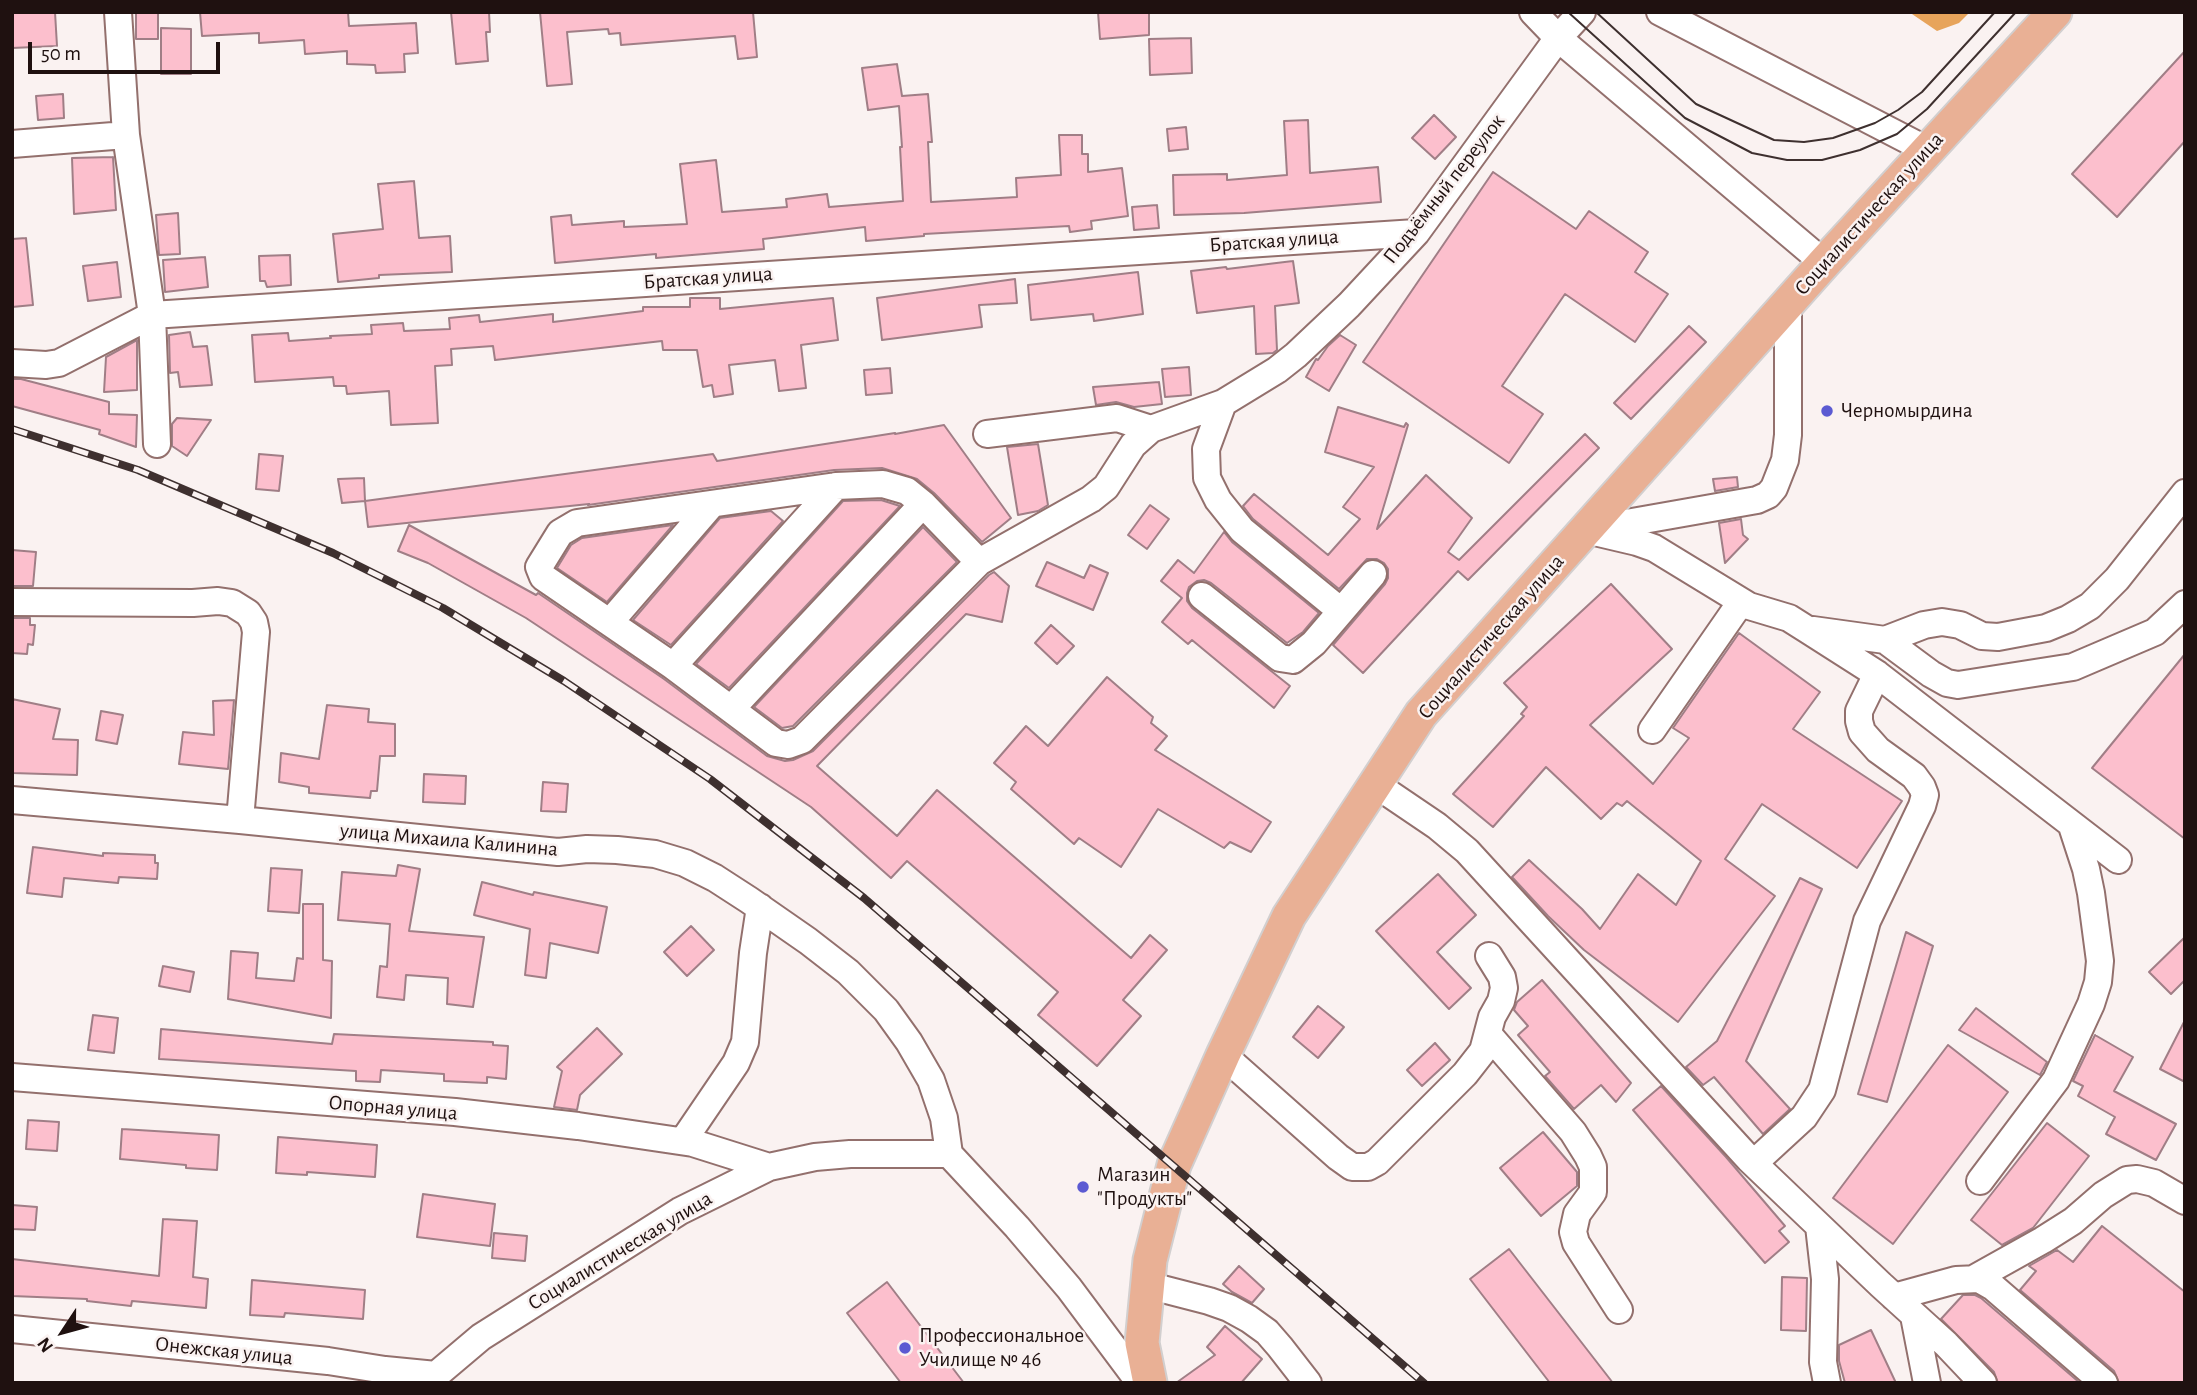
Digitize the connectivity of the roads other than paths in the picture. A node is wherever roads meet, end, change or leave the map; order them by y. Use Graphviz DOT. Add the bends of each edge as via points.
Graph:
graph roads {
  1 [pos="118,12"];
  2 [pos="1533,12"];
  3 [pos="1582,12"];
  4 [pos="1660,12"];
  5 [pos="2055,12"];
  6 [pos="1558,37"];
  7 [pos="126,135"];
  8 [pos="12,144"];
  9 [pos="1927,150"];
  10 [pos="1416,233"];
  11 [pos="1824,263"];
  12 [pos="1788,303"];
  13 [pos="152,315"];
  14 [pos="12,363"];
  15 [pos="1223,403"];
  16 [pos="1151,429"];
  17 [pos="988,434"];
  18 [pos="157,444"];
  19 [pos="836,486"];
  20 [pos="2185,493"];
  21 [pos="712,504"];
  22 [pos="923,504"];
  23 [pos="1586,530"];
  24 [pos="979,562"];
  25 [pos="1373,574"];
  26 [pos="1202,596"];
  27 [pos="12,602"];
  28 [pos="1741,602"];
  29 [pos="2185,604"];
  30 [pos="1341,611"];
  31 [pos="610,622"];
  32 [pos="1808,630"];
  33 [pos="1885,640"];
  34 [pos="673,666"];
  35 [pos="1877,674"];
  36 [pos="731,709"];
  37 [pos="1652,730"];
  38 [pos="1375,784"];
  39 [pos="12,800"];
  40 [pos="240,820"];
  41 [pos="2073,826"];
  42 [pos="2118,860"];
  43 [pos="760,907"];
  44 [pos="1489,956"];
  45 [pos="1488,1034"];
  46 [pos="1223,1055"];
  47 [pos="12,1077"];
  48 [pos="683,1141"];
  49 [pos="949,1154"];
  50 [pos="1754,1163"];
  51 [pos="769,1167"];
  52 [pos="1980,1181"];
  53 [pos="2185,1201"];
  54 [pos="1819,1226"];
  55 [pos="1975,1278"];
  56 [pos="1147,1285"];
  57 [pos="1894,1297"];
  58 [pos="1619,1310"];
  59 [pos="1914,1315"];
  60 [pos="12,1329"];
  61 [pos="434,1379"];
  62 [pos="1140,1383"];
  63 [pos="1150,1383"];
  64 [pos="1308,1383"];
  65 [pos="1827,1383"];
  66 [pos="1927,1383"];
  67 [pos="1983,1383"];
  68 [pos="2104,1383"];
  1 -- 7 [label="street"];
  2 -- 6 [label="street"];
  3 -- 6 [label="street"];
  4 -- 9 [label="street"];
  5 -- 9 [label="main road, Социалистическая улица"];
  6 -- 10 [label="street, Подъёмный переулок"];
  6 -- 11 [label="street"];
  7 -- 8 [label="street"];
  7 -- 13 [label="street"];
  9 -- 11 [label="main road, Социалистическая улица"];
  10 -- 13 [label="street, Братская улица"];
  10 -- 15 [label="street, Подъёмный переулок" via="1296,355"];
  11 -- 12 [label="main road, Социалистическая улица"];
  12 -- 23 [label="main road, Социалистическая улица"];
  12 -- 23 [label="street" via="1788,435 1779,479 1768,495"];
  13 -- 14 [label="street, Братская улица" via="59,363"];
  13 -- 18 [label="street"];
  15 -- 16 [label="street, Подъёмный переулок"];
  15 -- 30 [label="street" via="1206,449 1207,478 1218,500 1242,530"];
  16 -- 17 [label="street" via="1116,418"];
  16 -- 24 [label="street, Подъёмный переулок" via="1133,444 1106,486 1091,499"];
  19 -- 21 [label="street"];
  19 -- 22 [label="street" via="883,484 907,491"];
  19 -- 34 [label="street"];
  20 -- 33 [label="street" via="2117,579 2090,606 2068,619 1998,637 1942,622"];
  21 -- 31 [label="street"];
  21 -- 31 [label="street, Подъёмный переулок" via="577,523 560,533 539,567 543,577"];
  22 -- 24 [label="street"];
  22 -- 36 [label="street"];
  23 -- 28 [label="street" via="1654,548"];
  23 -- 38 [label="main road, Социалистическая улица" via="1421,714"];
  24 -- 36 [label="street, Подъёмный переулок" via="802,740 776,743"];
  25 -- 30 [label="street"];
  26 -- 30 [label="street" via="1288,661 1305,652"];
  27 -- 40 [label="street" via="218,601 248,613 256,632"];
  28 -- 32 [label="street" via="1789,618"];
  28 -- 37 [label="street"];
  29 -- 33 [label="street" via="2155,632 2073,667 1981,683 1947,683"];
  31 -- 34 [label="street, Подъёмный переулок"];
  32 -- 33 [label="street"];
  32 -- 35 [label="street"];
  34 -- 36 [label="street, Подъёмный переулок"];
  35 -- 41 [label="street"];
  35 -- 50 [label="street" via="1860,711 1862,732 1914,776 1922,787 1922,806 1867,921 1822,1090 1804,1117"];
  38 -- 46 [label="main road, Социалистическая улица" via="1289,916"];
  38 -- 50 [label="street" via="1467,851"];
  39 -- 40 [label="street, улица Михаила Калинина"];
  40 -- 43 [label="street, улица Михаила Калинина" via="558,852 587,849 655,854 715,878"];
  41 -- 42 [label="street"];
  41 -- 52 [label="street" via="2091,893 2100,961 2098,982 2056,1080"];
  43 -- 48 [label="street" via="745,1042 736,1063"];
  43 -- 49 [label="street, улица Михаила Калинина" via="838,964 886,1010 931,1080 944,1118"];
  44 -- 45 [label="street" via="1504,988"];
  45 -- 46 [label="street" via="1483,1051 1465,1074 1377,1162 1360,1168 1338,1157"];
  45 -- 58 [label="street" via="1573,1132 1594,1167 1593,1192 1577,1214 1573,1232"];
  46 -- 56 [label="main road, Социалистическая улица" via="1174,1166"];
  47 -- 48 [label="street, Опорная улица" via="455,1112"];
  48 -- 51 [label="street, Опорная улица"];
  49 -- 51 [label="street, Социалистическая улица" via="850,1154"];
  49 -- 62 [label="street" via="1069,1288"];
  50 -- 54 [label="street"];
  51 -- 61 [label="street, Социалистическая улица" via="680,1210 481,1338"];
  53 -- 55 [label="street" via="2154,1183 2127,1180 2073,1221"];
  54 -- 57 [label="street"];
  54 -- 65 [label="street"];
  55 -- 57 [label="street"];
  55 -- 68 [label="street" via="1993,1287"];
  56 -- 63 [label="main road, Социалистическая улица" via="1142,1343"];
  56 -- 64 [label="street" via="1209,1301 1249,1319 1267,1332"];
  57 -- 59 [label="street"];
  59 -- 66 [label="street"];
  59 -- 67 [label="street"];
  60 -- 61 [label="street, Онежская улица" via="328,1361"];
}
